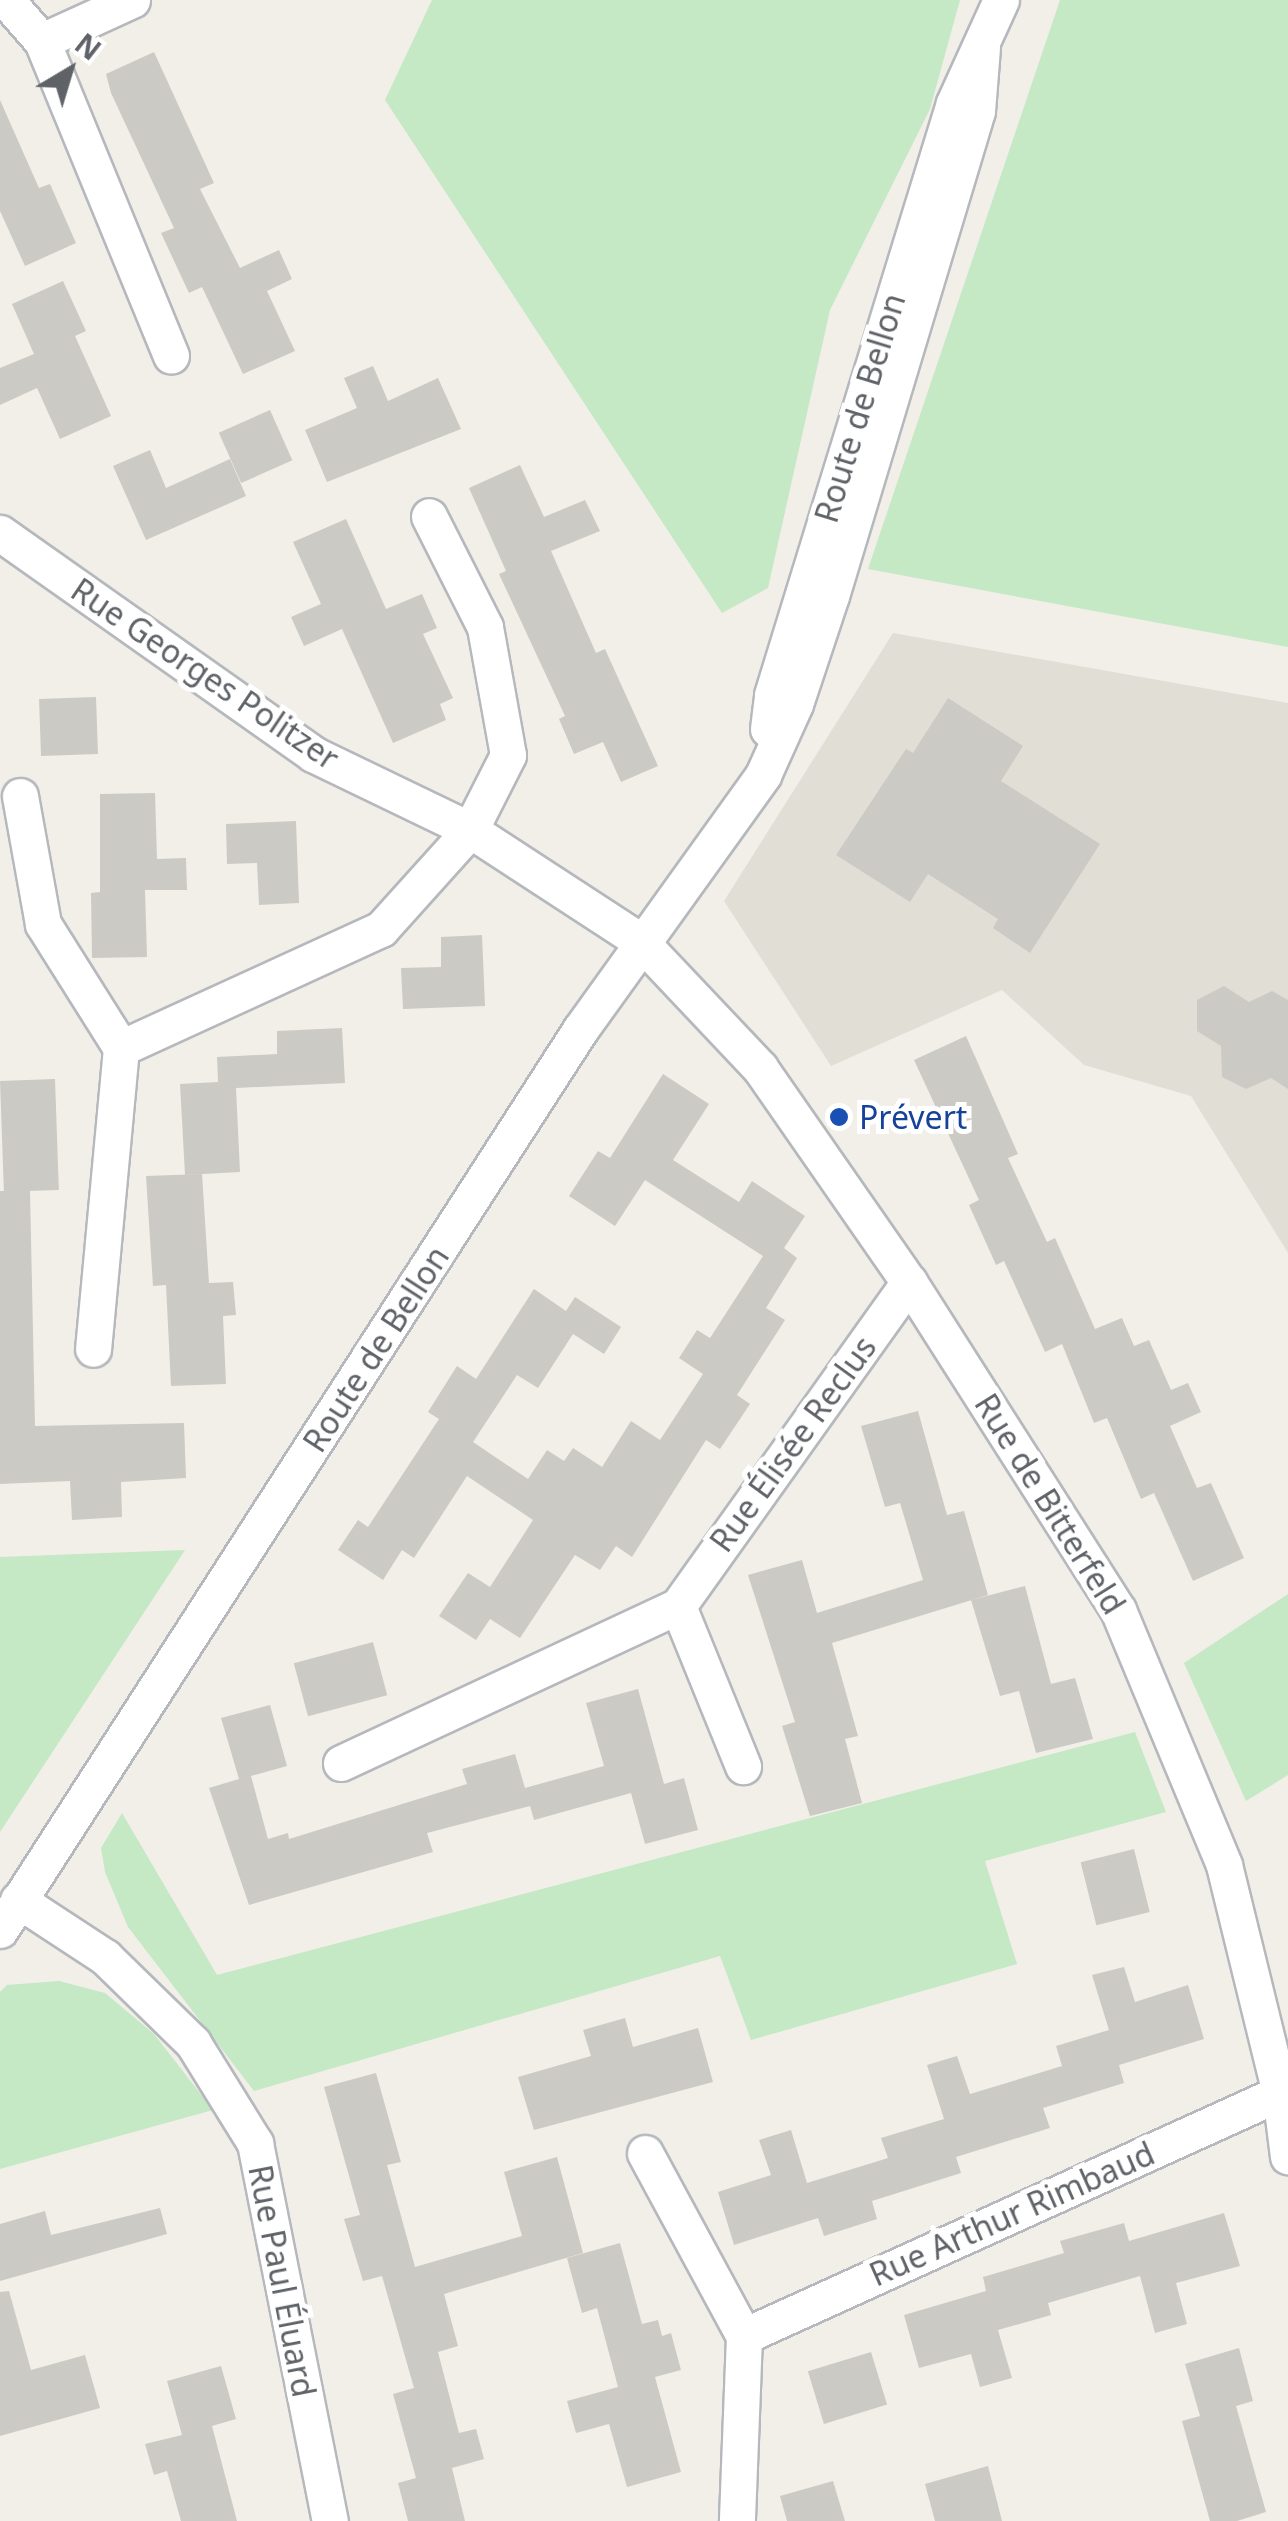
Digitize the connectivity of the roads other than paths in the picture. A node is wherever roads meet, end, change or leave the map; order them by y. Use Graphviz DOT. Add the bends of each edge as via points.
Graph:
graph roads {
  1 [pos="6,0"];
  2 [pos="132,0"];
  3 [pos="1001,0"];
  4 [pos="42,41"];
  5 [pos="171,356"];
  6 [pos="429,516"];
  7 [pos="0,533"];
  8 [pos="20,796"];
  9 [pos="470,830"];
  10 [pos="640,941"];
  11 [pos="122,1048"];
  12 [pos="909,1282"];
  13 [pos="93,1349"];
  14 [pos="678,1606"];
  15 [pos="340,1763"];
  16 [pos="743,1766"];
  17 [pos="9,1915"];
  18 [pos="1280,2092"];
  19 [pos="645,2154"];
  20 [pos="1288,2156"];
  21 [pos="744,2336"];
  22 [pos="330,2521"];
  23 [pos="737,2521"];
  1 -- 4 [label="street"];
  2 -- 4 [label="street"];
  3 -- 10 [label="street, Route de Bellon" via="954,103 772,695 763,775"];
  4 -- 5 [label="street"];
  6 -- 9 [label="street" via="485,627 508,756"];
  7 -- 9 [label="street, Rue Georges Politzer" via="313,754"];
  8 -- 11 [label="street" via="42,924"];
  9 -- 10 [label="street, Rue Georges Politzer"];
  9 -- 11 [label="street" via="381,930"];
  10 -- 12 [label="street, Rue de Bitterfeld" via="760,1068"];
  10 -- 17 [label="street, Route de Bellon"];
  11 -- 13 [label="street"];
  12 -- 14 [label="street, Rue Élisée Reclus"];
  12 -- 18 [label="street, Rue de Bitterfeld" via="1118,1610 1224,1865"];
  14 -- 15 [label="street, Rue Élisée Reclus"];
  14 -- 16 [label="street"];
  17 -- 22 [label="street, Rue Paul Éluard" via="105,1957 194,2043 255,2142"];
  18 -- 20 [label="street, Rue de Bitterfeld"];
  18 -- 21 [label="street, Rue Arthur Rimbaud"];
  19 -- 21 [label="street"];
  21 -- 23 [label="street"];
}
